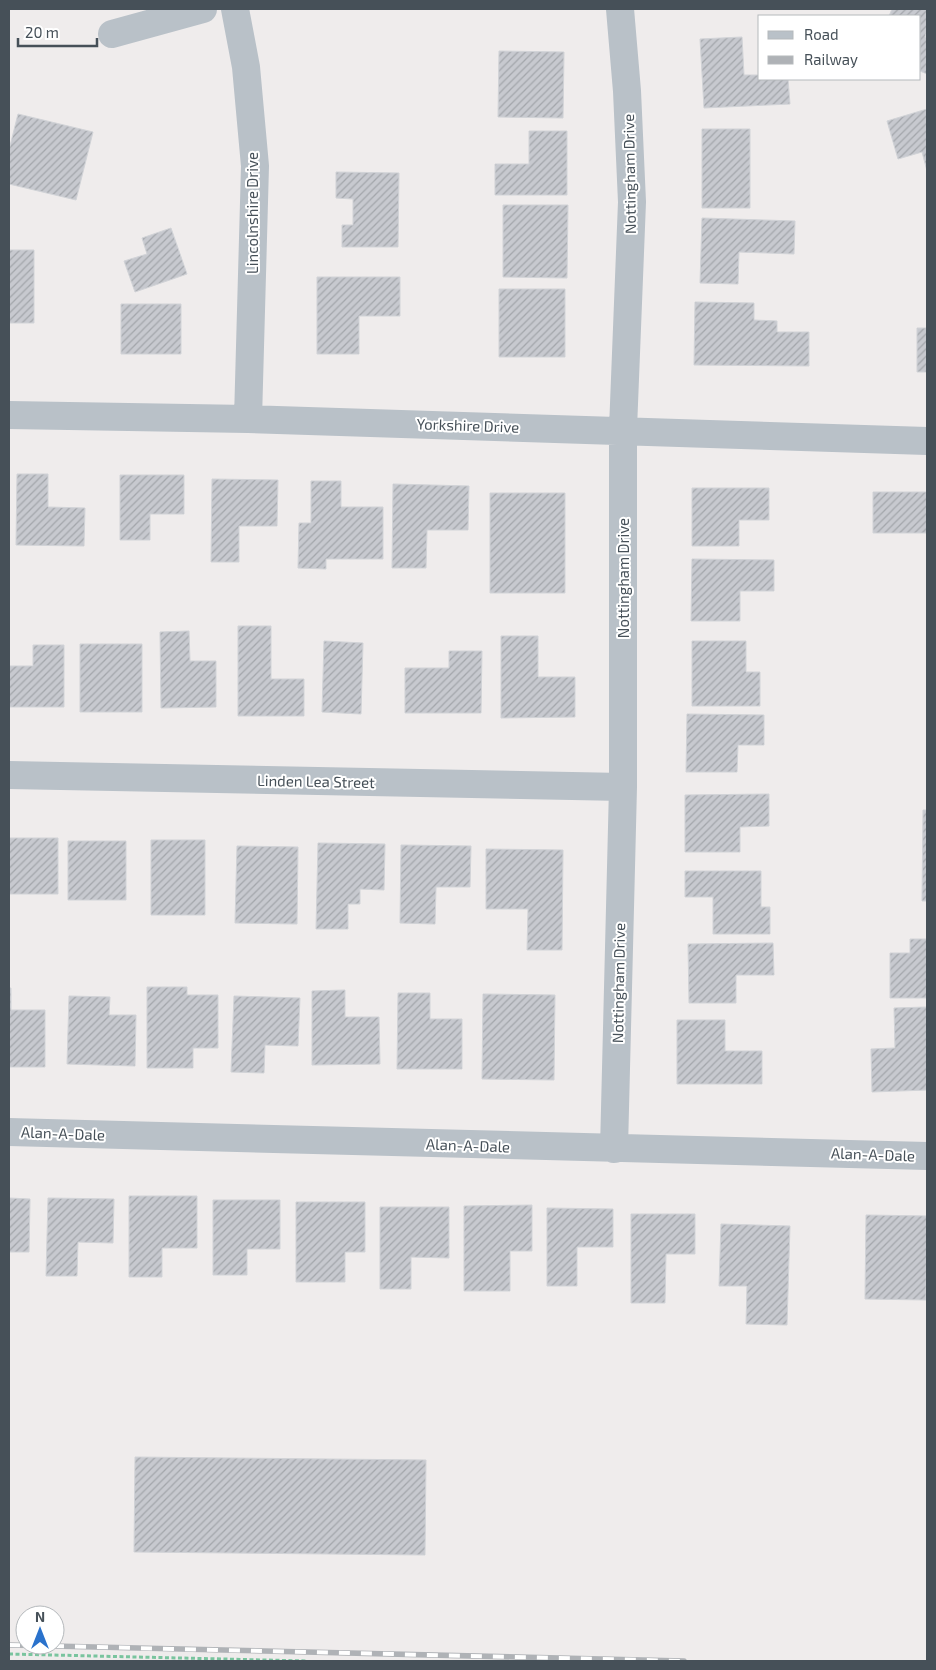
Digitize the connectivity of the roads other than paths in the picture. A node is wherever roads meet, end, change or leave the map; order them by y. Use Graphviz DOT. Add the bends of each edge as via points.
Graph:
graph roads {
  1 [pos="203,9"];
  2 [pos="235,9"];
  3 [pos="620,9"];
  4 [pos="112,34"];
  5 [pos="9,415"];
  6 [pos="248,419"];
  7 [pos="623,430"];
  8 [pos="927,441"];
  9 [pos="9,775"];
  10 [pos="624,787"];
  11 [pos="9,1132"];
  12 [pos="614,1149"];
  13 [pos="927,1156"];
  1 -- 4 [label="street"];
  2 -- 6 [label="street, Lincolnshire Drive" via="246,67 255,166"];
  3 -- 7 [label="street, Nottingham Drive" via="632,202"];
  5 -- 6 [label="street, Yorkshire Drive"];
  6 -- 7 [label="street, Yorkshire Drive"];
  7 -- 8 [label="street, Yorkshire Drive"];
  7 -- 10 [label="street, Nottingham Drive"];
  9 -- 10 [label="street, Linden Lea Street"];
  10 -- 12 [label="street, Nottingham Drive"];
  11 -- 12 [label="street, Alan-A-Dale"];
  12 -- 13 [label="street, Alan-A-Dale"];
}
